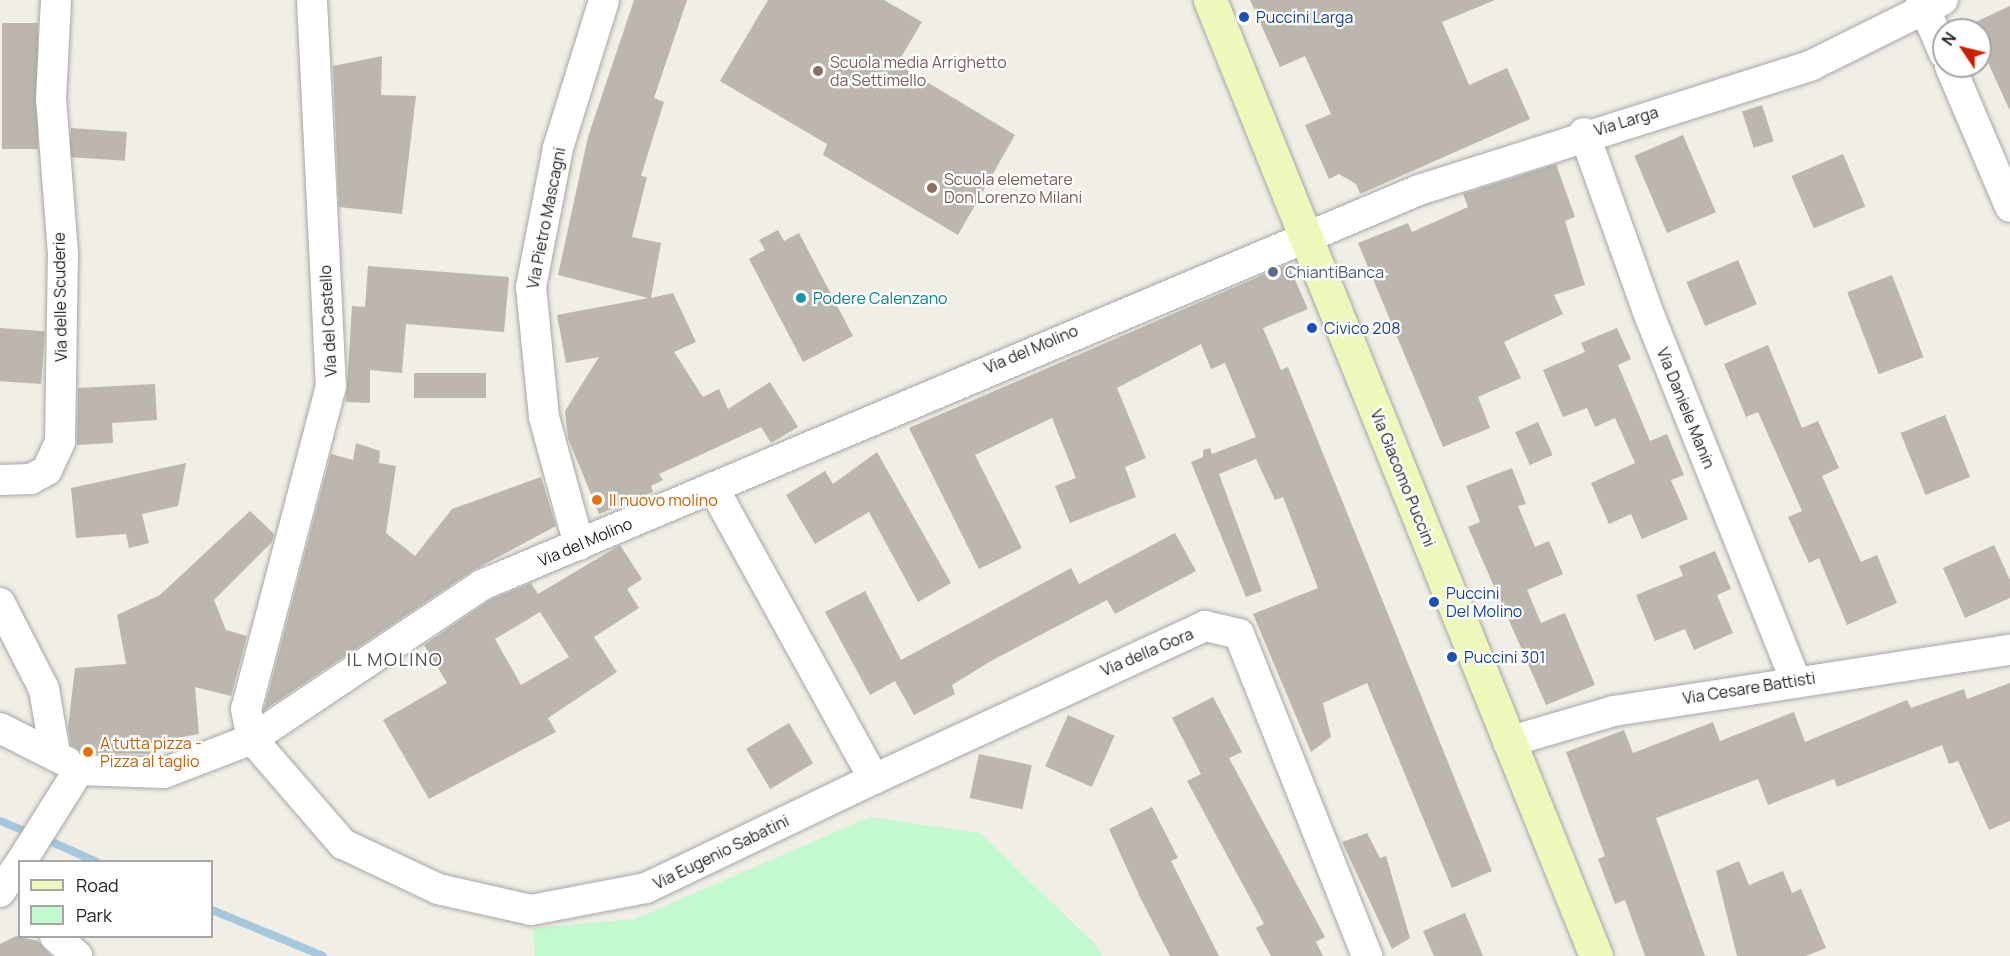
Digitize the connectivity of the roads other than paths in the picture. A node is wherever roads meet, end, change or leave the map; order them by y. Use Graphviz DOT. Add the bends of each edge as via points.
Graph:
graph roads {
  1 [pos="56,0"];
  2 [pos="312,0"];
  3 [pos="604,0"];
  4 [pos="1210,0"];
  5 [pos="1930,3"];
  6 [pos="1934,18"];
  7 [pos="1955,78"];
  8 [pos="1584,134"];
  9 [pos="2010,207"];
  10 [pos="1307,237"];
  11 [pos="0,480"];
  12 [pos="713,487"];
  13 [pos="579,545"];
  14 [pos="0,603"];
  15 [pos="2002,651"];
  16 [pos="1795,680"];
  17 [pos="0,728"];
  18 [pos="252,739"];
  19 [pos="1508,742"];
  20 [pos="67,771"];
  21 [pos="874,779"];
  22 [pos="20,860"];
  23 [pos="18,863"];
  24 [pos="10,878"];
  25 [pos="18,901"];
  26 [pos="57,938"];
  27 [pos="77,956"];
  28 [pos="1367,956"];
  29 [pos="1596,956"];
  1 -- 11 [label="street, Via delle Scuderie" via="51,99 63,254 60,442 47,470 31,479"];
  2 -- 18 [label="street, Via del Castello" via="331,386 246,709"];
  3 -- 13 [label="street, Via Pietro Mascagni" via="558,148 531,288 544,417"];
  4 -- 10 [label="street, Via Giacomo Puccini"];
  5 -- 6 [label="street"];
  5 -- 8 [label="street, Via Larga" via="1812,65"];
  7 -- 9 [label="street"];
  8 -- 10 [label="street, Via Larga" via="1419,190"];
  8 -- 16 [label="street, Via Daniele Manin" via="1650,317"];
  10 -- 12 [label="street, Via del Molino"];
  10 -- 19 [label="street, Via Giacomo Puccini"];
  12 -- 13 [label="street, Via del Molino"];
  12 -- 21 [label="street"];
  13 -- 18 [label="street, Via del Molino" via="482,585"];
  14 -- 20 [label="street" via="44,689"];
  15 -- 16 [label="street, Via Cesare Battisti"];
  16 -- 19 [label="street, Via Cesare Battisti" via="1614,711"];
  17 -- 20 [label="street"];
  18 -- 20 [label="street, Via del Molino" via="164,773"];
  18 -- 21 [label="street, Via Eugenio Sabatini" via="344,844 438,889 531,910 646,888"];
  19 -- 29 [label="street, Via Giacomo Puccini"];
  20 -- 22 [label="street"];
  21 -- 28 [label="street, Via della Gora" via="1205,626 1239,634"];
  23 -- 24 [label="street"];
  24 -- 25 [label="street"];
  26 -- 27 [label="street"];
}
